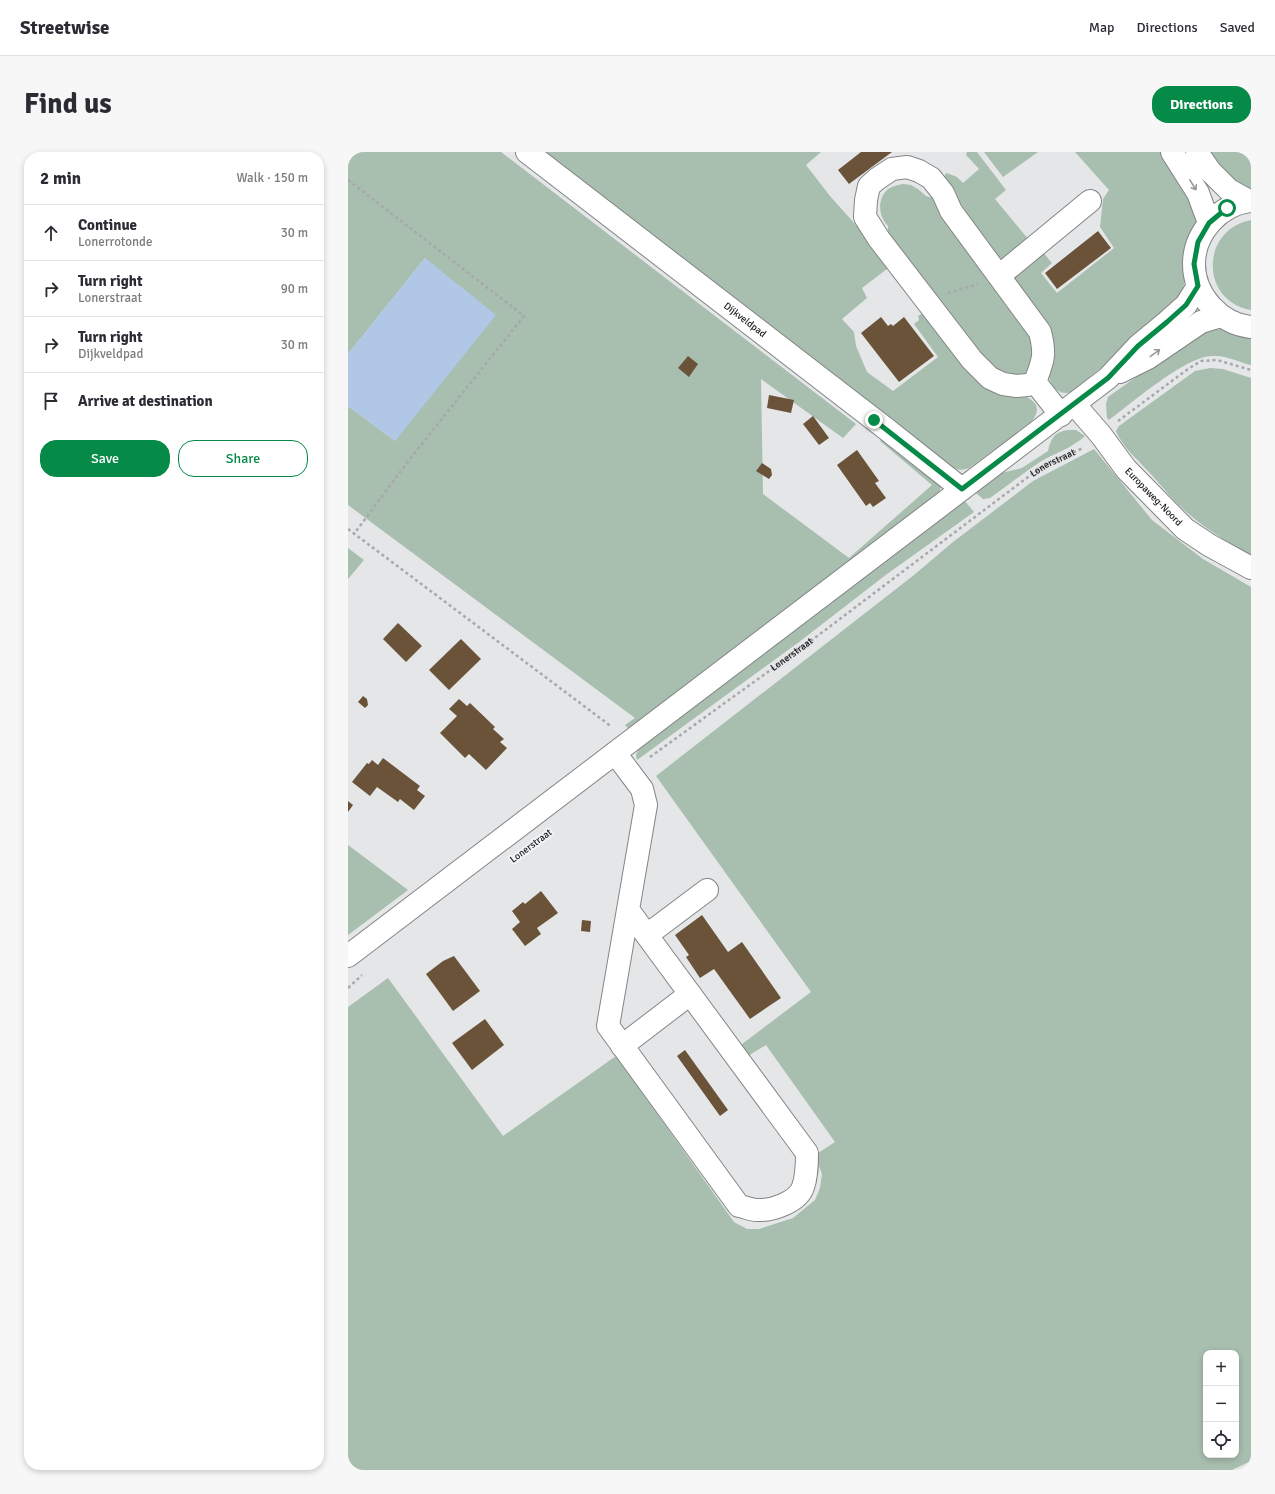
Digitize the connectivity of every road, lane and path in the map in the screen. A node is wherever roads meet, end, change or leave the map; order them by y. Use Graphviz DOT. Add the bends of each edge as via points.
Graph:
graph roads {
  1 [pos="527,152"];
  2 [pos="1172,152"];
  3 [pos="1197,152"];
  4 [pos="348,180"];
  5 [pos="1090,201"];
  6 [pos="1250,201"];
  7 [pos="1209,223"];
  8 [pos="998,276"];
  9 [pos="1198,286"];
  10 [pos="928,303"];
  11 [pos="1221,316"];
  12 [pos="1251,327"];
  13 [pos="1251,370"];
  14 [pos="1108,378"];
  15 [pos="1035,382"];
  16 [pos="1068,410"];
  17 [pos="1101,435"];
  18 [pos="962,489"];
  19 [pos="348,529"];
  20 [pos="354,534"];
  21 [pos="1251,568"];
  22 [pos="620,749"];
  23 [pos="630,772"];
  24 [pos="707,890"];
  25 [pos="629,910"];
  26 [pos="647,935"];
  27 [pos="348,956"];
  28 [pos="365,972"];
  29 [pos="348,988"];
  30 [pos="690,994"];
  31 [pos="622,1046"];
  1 -- 18 [label="street, Dijkveldpad"];
  2 -- 7 [label="street, one-way" via="1198,193"];
  3 -- 6 [label="street" via="1210,171 1229,190"];
  4 -- 20 [label="path" via="524,316 409,460"];
  5 -- 8 [label="street"];
  6 -- 7 [label="street" via="1227,208"];
  7 -- 9 [label="street" via="1198,242 1194,264"];
  8 -- 10 [label="path" via="950,292"];
  8 -- 10 [label="street" via="951,211 943,193 931,178 907,167 892,169 869,186 865,217"];
  8 -- 15 [label="street" via="1040,332 1044,347 1043,361"];
  9 -- 11 [label="street" via="1207,302"];
  9 -- 14 [label="street" via="1186,305 1138,346"];
  10 -- 15 [label="street" via="972,360 990,378 1003,384 1017,386"];
  11 -- 12 [label="street" via="1241,326"];
  14 -- 11 [label="street, one-way" via="1148,358 1201,322"];
  13 -- 17 [label="path, Lonerstraat" via="1217,360 1201,362 1188,368"];
  14 -- 16 [label="street"];
  15 -- 16 [label="street, Europaweg-Noord"];
  16 -- 17 [label="street, Europaweg-Noord"];
  16 -- 18 [label="street"];
  17 -- 21 [label="street, Europaweg-Noord" via="1126,469 1185,528 1208,545"];
  17 -- 23 [label="path, Lonerstraat" via="1086,446 1032,474 812,640"];
  18 -- 22 [label="street"];
  19 -- 20 [label="path"];
  20 -- 22 [label="path" via="611,726"];
  22 -- 23 [label="street"];
  22 -- 27 [label="street"];
  23 -- 25 [label="street" via="642,790 646,805"];
  24 -- 26 [label="street"];
  25 -- 26 [label="street"];
  25 -- 31 [label="street" via="608,1026"];
  26 -- 30 [label="street"];
  28 -- 29 [label="path"];
  30 -- 31 [label="street"];
  30 -- 31 [label="street" via="807,1153 802,1189 792,1200 775,1208 756,1210 739,1206"];
}
